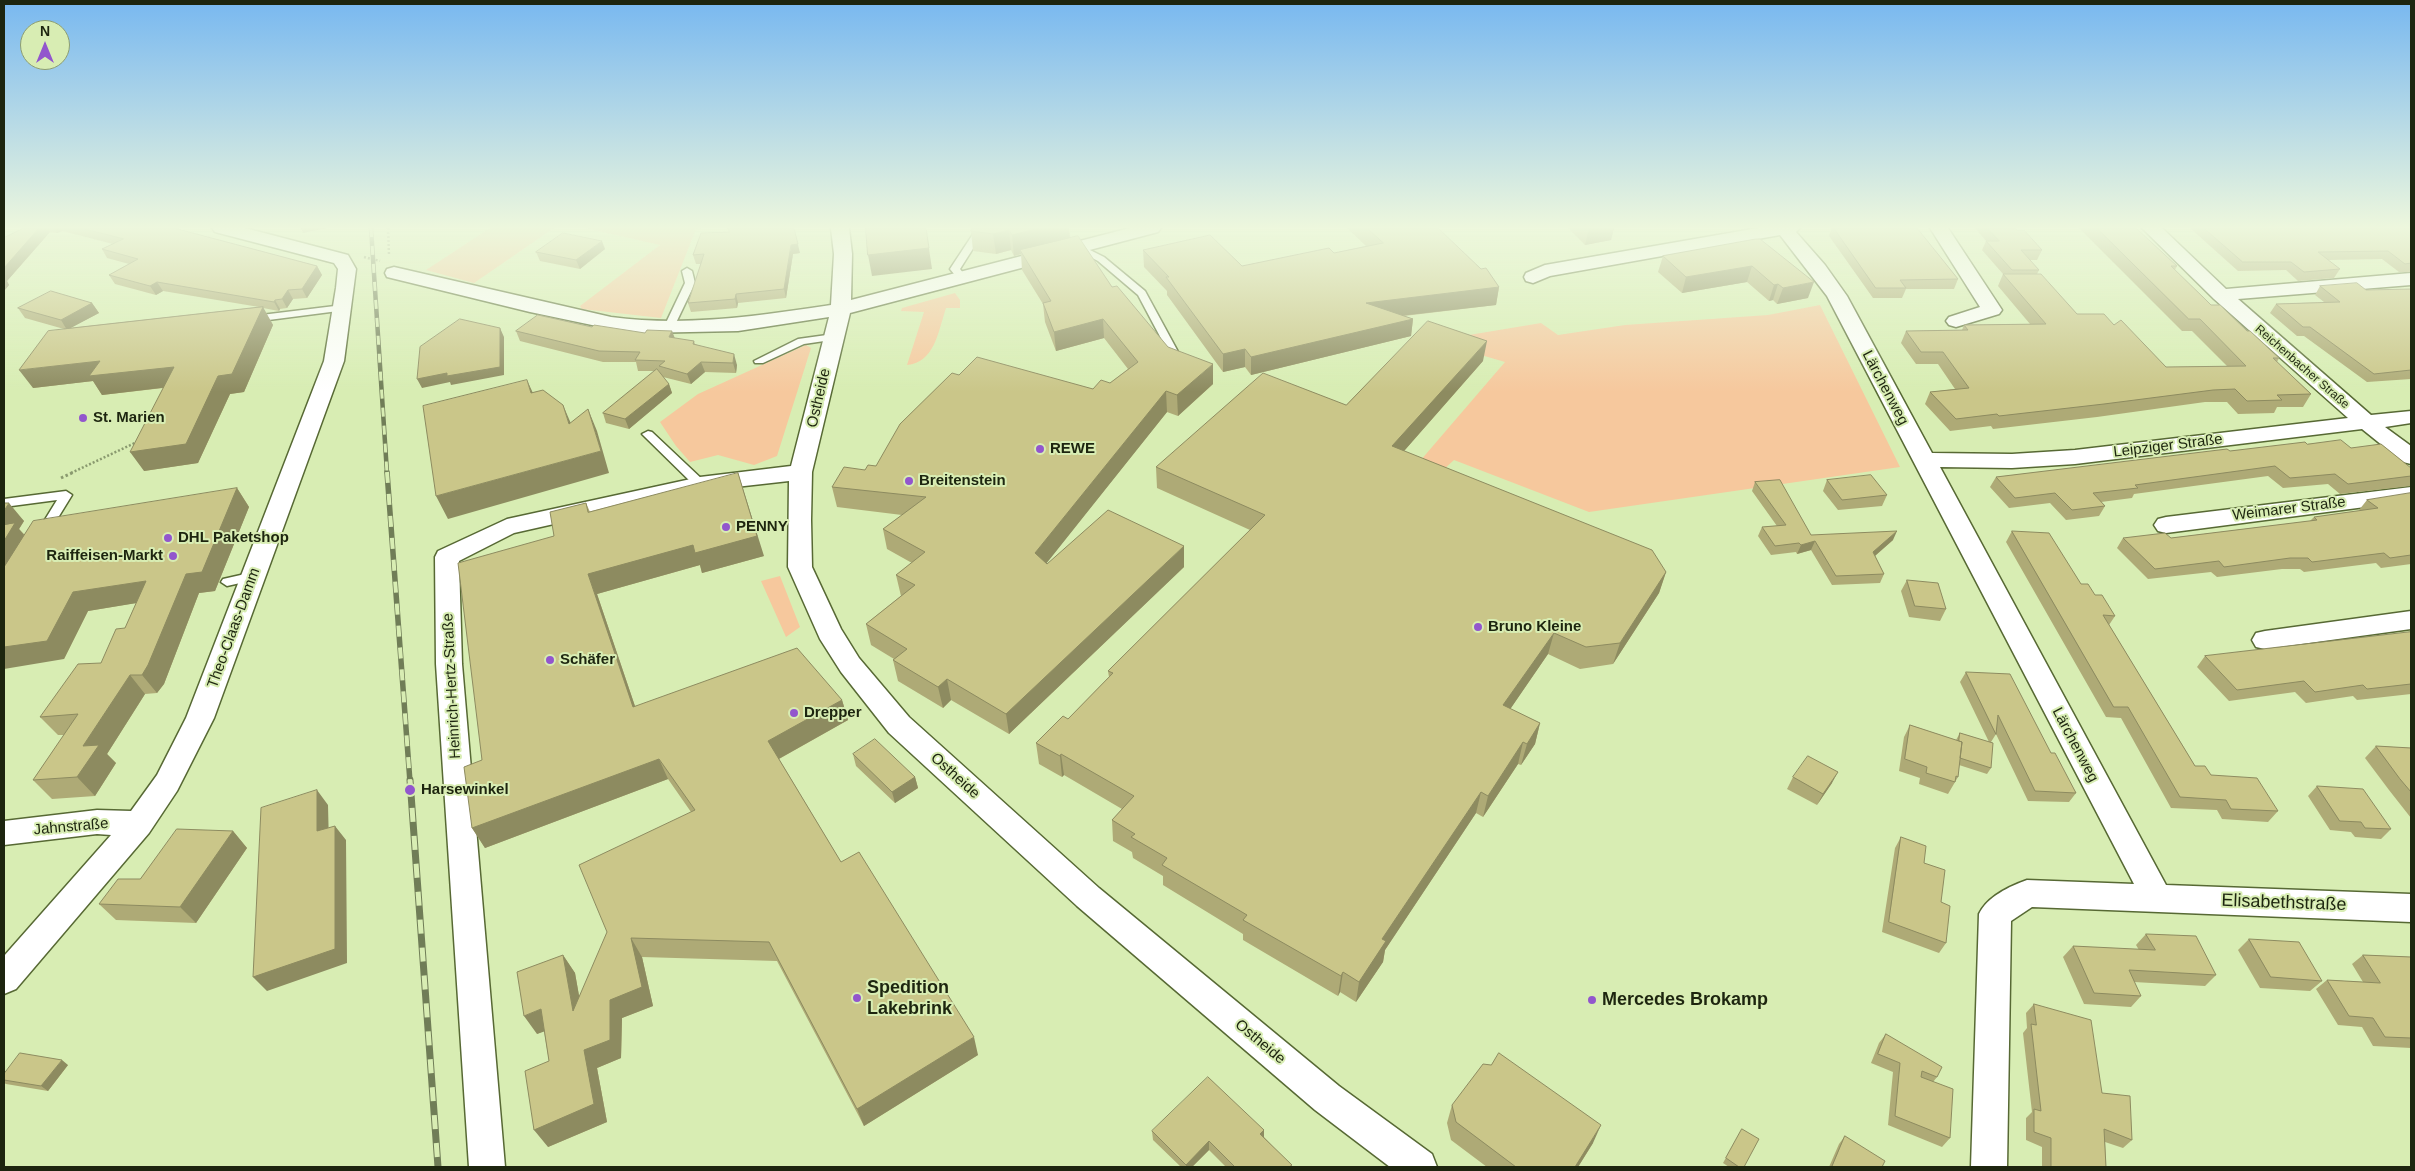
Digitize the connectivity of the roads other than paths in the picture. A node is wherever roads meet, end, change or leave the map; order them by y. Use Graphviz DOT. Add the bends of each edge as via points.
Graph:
graph roads {
  1 [pos="346,283"];
  2 [pos="445,283"];
  3 [pos="690,283"];
  4 [pos="842,283"];
  5 [pos="944,283"];
  6 [pos="1130,283"];
  7 [pos="1828,283"];
  8 [pos="1974,283"];
  9 [pos="2208,283"];
  10 [pos="2368,283"];
  11 [pos="2221,295"];
  12 [pos="343,308"];
  13 [pos="842,309"];
  14 [pos="245,320"];
  15 [pos="1956,320"];
  16 [pos="669,327"];
  17 [pos="834,337"];
  18 [pos="759,361"];
  19 [pos="1178,361"];
  20 [pos="2411,417"];
  21 [pos="2366,423"];
  22 [pos="648,434"];
  23 [pos="2411,457"];
  24 [pos="1924,460"];
  25 [pos="801,472"];
  26 [pos="700,484"];
  27 [pos="2411,494"];
  28 [pos="4,503"];
  29 [pos="2166,524"];
  30 [pos="37,543"];
  31 [pos="254,576"];
  32 [pos="227,582"];
  33 [pos="2411,620"];
  34 [pos="2265,640"];
  35 [pos="139,824"];
  36 [pos="4,833"];
  37 [pos="2157,898"];
  38 [pos="2411,908"];
  39 [pos="4,979"];
  40 [pos="487,1167"];
  41 [pos="1419,1167"];
  42 [pos="1989,1167"];
  1 -- 12 [label="street, Theo-Claas-Damm"];
  2 -- 16 [label="street" via="530,306 611,323"];
  3 -- 16 [label="lane"];
  4 -- 13 [label="street, Ostheide"];
  5 -- 13 [label="street"];
  6 -- 19 [label="lane" via="1142,293"];
  7 -- 24 [label="street, Lärchenweg"];
  8 -- 15 [label="street" via="1992,310"];
  9 -- 11 [label="street, Reichenbacher Straße"];
  10 -- 11 [label="street"];
  11 -- 21 [label="street, Reichenbacher Straße"];
  12 -- 14 [label="lane"];
  12 -- 31 [label="street, Theo-Claas-Damm" via="334,361"];
  13 -- 16 [label="street" via="738,325"];
  13 -- 17 [label="street, Ostheide"];
  17 -- 18 [label="lane" via="802,341"];
  17 -- 25 [label="street, Ostheide"];
  20 -- 21 [label="street, Leipziger Straße"];
  21 -- 23 [label="street"];
  21 -- 24 [label="street, Leipziger Straße" via="2075,457 2012,461"];
  22 -- 26 [label="lane"];
  24 -- 37 [label="street, Lärchenweg"];
  25 -- 26 [label="street, Heinrich-Hertz-Straße"];
  25 -- 41 [label="street, Ostheide" via="800,568 829,632 882,706 1088,897 1327,1098"];
  26 -- 40 [label="street, Heinrich-Hertz-Straße" via="507,528 447,557 449,664"];
  27 -- 29 [label="street, Weimarer Straße"];
  28 -- 30 [label="lane" via="66,495"];
  31 -- 32 [label="lane"];
  31 -- 35 [label="street, Theo-Claas-Damm" via="200,718 167,783"];
  33 -- 34 [label="street"];
  35 -- 36 [label="street, Jahnstraße" via="97,822"];
  35 -- 39 [label="street, Theo-Claas-Damm"];
  37 -- 38 [label="street, Elisabethstraße"];
  37 -- 42 [label="street" via="2027,893 1995,914"];
}
